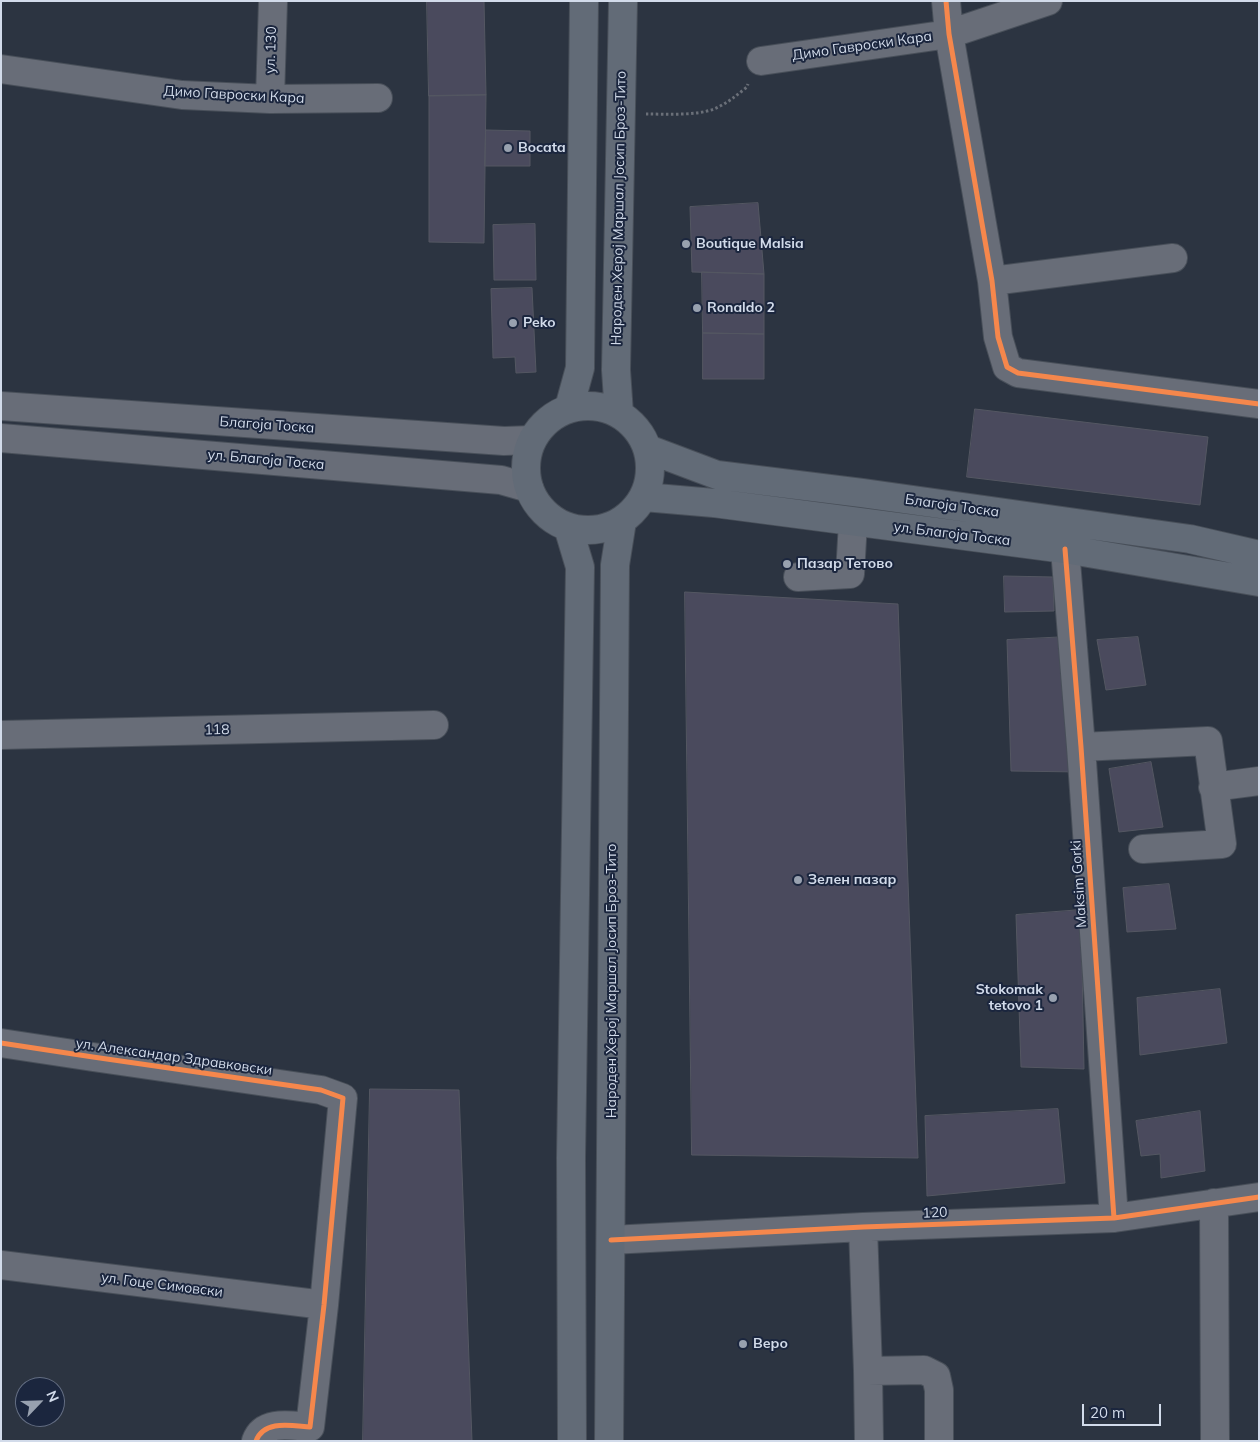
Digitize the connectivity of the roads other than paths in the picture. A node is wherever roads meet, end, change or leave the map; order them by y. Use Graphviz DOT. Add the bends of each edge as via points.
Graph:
graph roads {
  1 [pos="273,1"];
  2 [pos="584,1"];
  3 [pos="623,1"];
  4 [pos="946,1"];
  5 [pos="1048,1"];
  6 [pos="949,34"];
  7 [pos="761,61"];
  8 [pos="1,69"];
  9 [pos="378,98"];
  10 [pos="270,99"];
  11 [pos="1173,258"];
  12 [pos="992,281"];
  13 [pos="1259,404"];
  14 [pos="1,406"];
  15 [pos="569,408"];
  16 [pos="620,414"];
  17 [pos="1,438"];
  18 [pos="532,440"];
  19 [pos="648,449"];
  20 [pos="529,488"];
  21 [pos="644,497"];
  22 [pos="622,521"];
  23 [pos="853,522"];
  24 [pos="568,527"];
  25 [pos="1065,549"];
  26 [pos="1259,555"];
  27 [pos="798,577"];
  28 [pos="1259,582"];
  29 [pos="434,725"];
  30 [pos="1,735"];
  31 [pos="1081,747"];
  32 [pos="1259,781"];
  33 [pos="1213,787"];
  34 [pos="1143,849"];
  35 [pos="1,1043"];
  36 [pos="1259,1197"];
  37 [pos="1214,1203"];
  38 [pos="1114,1218"];
  39 [pos="863,1227"];
  40 [pos="611,1240"];
  41 [pos="1,1265"];
  42 [pos="324,1305"];
  43 [pos="868,1371"];
  44 [pos="256,1441"];
  45 [pos="572,1441"];
  46 [pos="609,1441"];
  47 [pos="868,1441"];
  48 [pos="939,1441"];
  49 [pos="1215,1441"];
  1 -- 10 [label="street, ул. 130"];
  2 -- 15 [label="main road" via="580,368"];
  3 -- 16 [label="main road, Народен Херој Маршал Јосип Броз-Тито" via="616,370"];
  4 -- 6 [label="street"];
  5 -- 6 [label="street, Димо Гавроски Кара"];
  6 -- 7 [label="street, Димо Гавроски Кара"];
  6 -- 12 [label="street"];
  8 -- 10 [label="street, Димо Гавроски Кара" via="182,95"];
  9 -- 10 [label="street, Димо Гавроски Кара"];
  11 -- 12 [label="street"];
  12 -- 13 [label="street" via="1002,352 1007,367 1018,373"];
  14 -- 18 [label="street, Благоја Тоска" via="504,441"];
  15 -- 16 [label="main road" via="594,406"];
  15 -- 18 [label="main road" via="548,421"];
  16 -- 19 [label="main road" via="632,423"];
  17 -- 20 [label="street, ул. Благоја Тоска" via="501,480"];
  18 -- 20 [label="main road" via="526,464"];
  19 -- 21 [label="main road" via="651,473"];
  19 -- 26 [label="main road, Благоја Тоска" via="717,475 1190,539"];
  20 -- 24 [label="main road" via="544,512"];
  21 -- 22 [label="main road"];
  21 -- 23 [label="main road, ул. Благоја Тоска"];
  22 -- 24 [label="main road" via="596,530"];
  22 -- 40 [label="main road, Народен Херој Маршал Јосип Броз-Тито" via="615,565"];
  23 -- 25 [label="main road, ул. Благоја Тоска"];
  23 -- 27 [label="street" via="850,574"];
  24 -- 45 [label="main road" via="580,567 571,1158"];
  25 -- 28 [label="main road, ул. Благоја Тоска"];
  25 -- 31 [label="street, Maksim Gorki"];
  29 -- 30 [label="street, 118"];
  31 -- 33 [label="street" via="1208,741"];
  31 -- 38 [label="street, Maksim Gorki"];
  32 -- 33 [label="street"];
  33 -- 34 [label="street" via="1222,844"];
  35 -- 42 [label="street, ул. Александар Здравковски" via="321,1090 343,1098"];
  36 -- 37 [label="street, 120"];
  37 -- 38 [label="street, 120"];
  37 -- 49 [label="street"];
  38 -- 39 [label="street, 120"];
  39 -- 40 [label="street, 120"];
  39 -- 43 [label="street"];
  40 -- 46 [label="main road, Народен Херој Маршал Јосип Броз-Тито"];
  41 -- 42 [label="street, ул. Гоце Симовски"];
  42 -- 44 [label="street" via="310,1427 277,1425 268,1428"];
  43 -- 47 [label="street"];
  43 -- 48 [label="street" via="924,1370 936,1376"];
}
